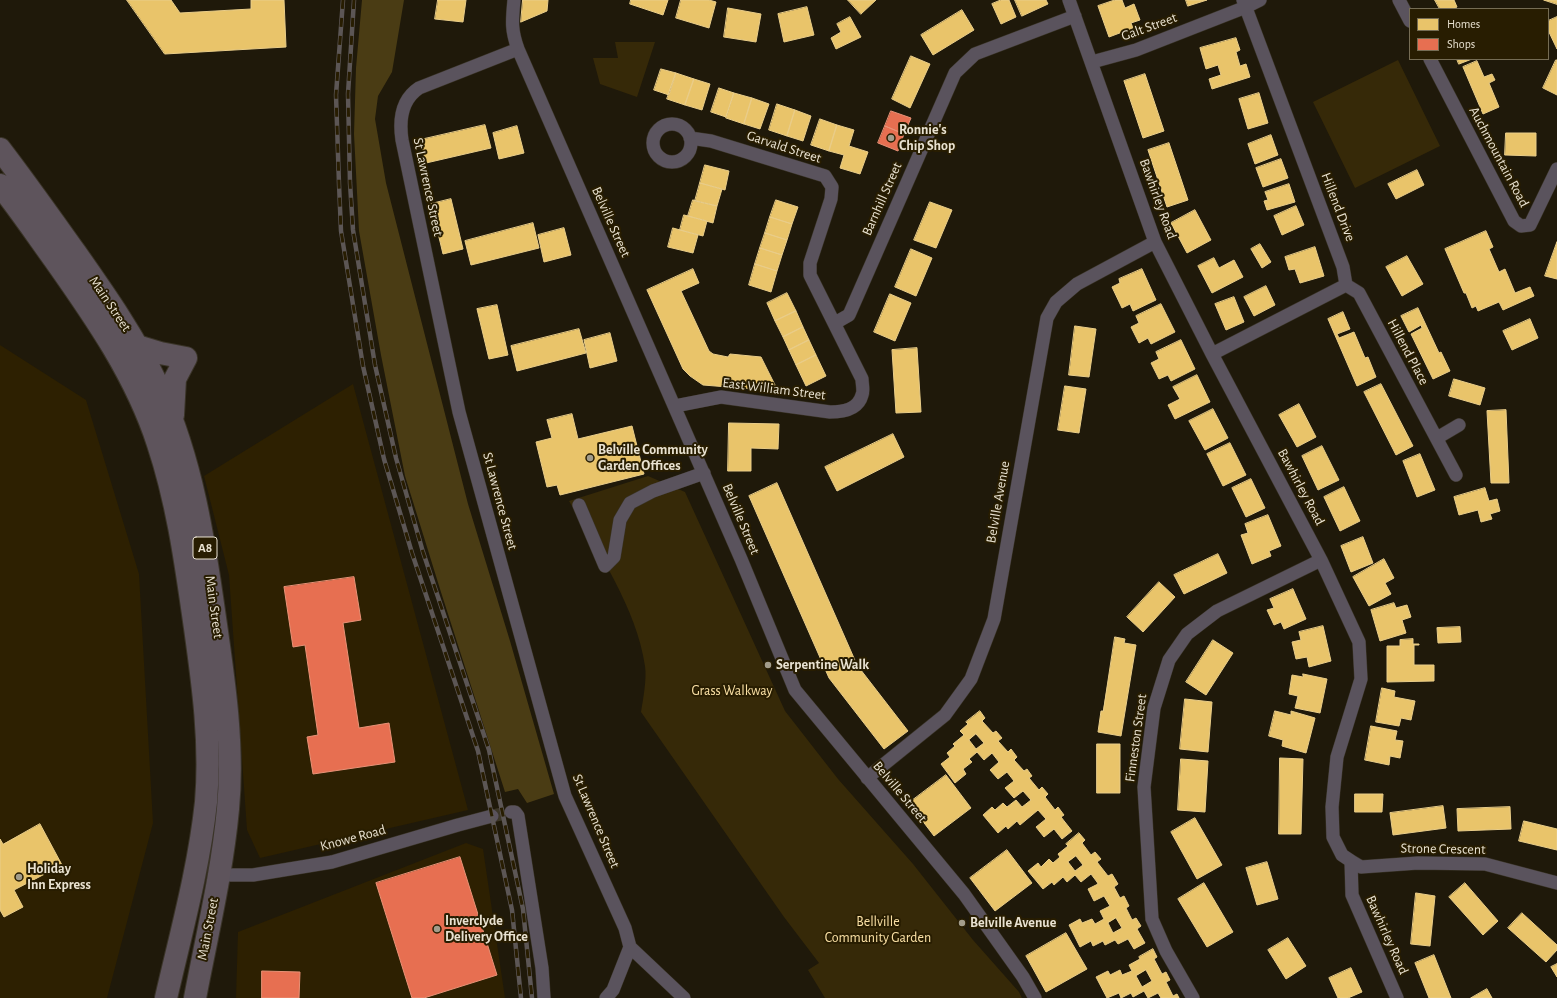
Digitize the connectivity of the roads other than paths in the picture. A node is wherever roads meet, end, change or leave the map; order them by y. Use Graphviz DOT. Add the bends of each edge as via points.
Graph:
graph roads {
  1 [pos="514,0"];
  2 [pos="1069,0"];
  3 [pos="1260,0"];
  4 [pos="1399,0"];
  5 [pos="1245,3"];
  6 [pos="1075,16"];
  7 [pos="1409,19"];
  8 [pos="518,49"];
  9 [pos="1431,60"];
  10 [pos="1092,62"];
  11 [pos="690,138"];
  12 [pos="0,148"];
  13 [pos="1557,169"];
  14 [pos="0,185"];
  15 [pos="1155,242"];
  16 [pos="1346,285"];
  17 [pos="835,323"];
  18 [pos="137,346"];
  19 [pos="1212,354"];
  20 [pos="863,394"];
  21 [pos="675,406"];
  22 [pos="172,421"];
  23 [pos="1459,425"];
  24 [pos="1437,438"];
  25 [pos="704,473"];
  26 [pos="1456,475"];
  27 [pos="579,506"];
  28 [pos="1321,560"];
  29 [pos="867,778"];
  30 [pos="511,812"];
  31 [pos="492,816"];
  32 [pos="1351,861"];
  33 [pos="219,875"];
  34 [pos="1557,883"];
  35 [pos="630,947"];
  36 [pos="166,998"];
  37 [pos="195,998"];
  38 [pos="544,998"];
  39 [pos="606,998"];
  40 [pos="684,998"];
  41 [pos="1035,998"];
  42 [pos="1193,998"];
  43 [pos="1397,998"];
  1 -- 8 [label="street, Belville Street" via="513,33"];
  2 -- 6 [label="street, Bawhirley Road"];
  3 -- 5 [label="street, Galt Street"];
  4 -- 7 [label="street"];
  5 -- 10 [label="street, Galt Street" via="1136,50"];
  5 -- 16 [label="street, Hillend Drive" via="1343,267"];
  6 -- 10 [label="street, Bawhirley Road"];
  6 -- 17 [label="street, Barnhill Street" via="975,54 955,73 849,315"];
  8 -- 21 [label="street, Belville Street"];
  8 -- 35 [label="street, St Lawrence Street" via="413,92 403,108 400,129 459,412 565,796 625,928"];
  9 -- 13 [label="street, Auchmountain Road" via="1514,221 1520,226 1530,225"];
  10 -- 15 [label="street, Bawhirley Road"];
  11 -- 17 [label="street, Garvald Street" via="712,141 825,176 832,187 831,199 810,263 810,275"];
  12 -- 18 [label="highway, Main Street / A8" via="98,285"];
  14 -- 36 [label="highway, Main Street / A8" via="93,314 121,362 148,416 175,503 202,677 207,770 198,857"];
  15 -- 19 [label="street, Bawhirley Road"];
  15 -- 29 [label="street, Belville Avenue" via="1077,284 1056,302 1047,318 994,619 971,679 945,715"];
  16 -- 19 [label="street"];
  16 -- 24 [label="street, Hillend Place" via="1358,294"];
  17 -- 20 [label="street, Garvald Street" via="862,379"];
  18 -- 22 [label="highway, Main Street / A8"];
  18 -- 22 [label="highway" via="186,358 174,379"];
  19 -- 28 [label="street, Bawhirley Road"];
  20 -- 21 [label="street, East William Street" via="857,405 844,412 721,397"];
  21 -- 25 [label="street, Belville Street"];
  22 -- 33 [label="highway, Main Street / A8" via="199,513 225,690 228,809"];
  23 -- 24 [label="street"];
  24 -- 26 [label="street, Hillend Place"];
  25 -- 27 [label="street" via="653,491 630,503 620,520 614,557 604,566"];
  25 -- 29 [label="street, Belville Street" via="795,690"];
  28 -- 32 [label="street, Bawhirley Road" via="1359,642 1361,679 1337,757 1332,807 1333,837 1342,855"];
  28 -- 42 [label="street, Finneston Street" via="1217,611 1187,634 1169,660 1154,708 1144,787 1152,919 1166,951"];
  29 -- 41 [label="street, Belville Street" via="964,894"];
  30 -- 38 [label="street" via="516,812 518,816 542,968"];
  31 -- 33 [label="street, Knowe Road" via="332,862 253,875"];
  32 -- 34 [label="street, Strone Crescent" via="1361,867 1418,862 1485,864"];
  32 -- 43 [label="street, Bawhirley Road" via="1352,895"];
  33 -- 37 [label="highway, Main Street / A8"];
  35 -- 39 [label="street" via="612,990"];
  35 -- 40 [label="street"];
}
